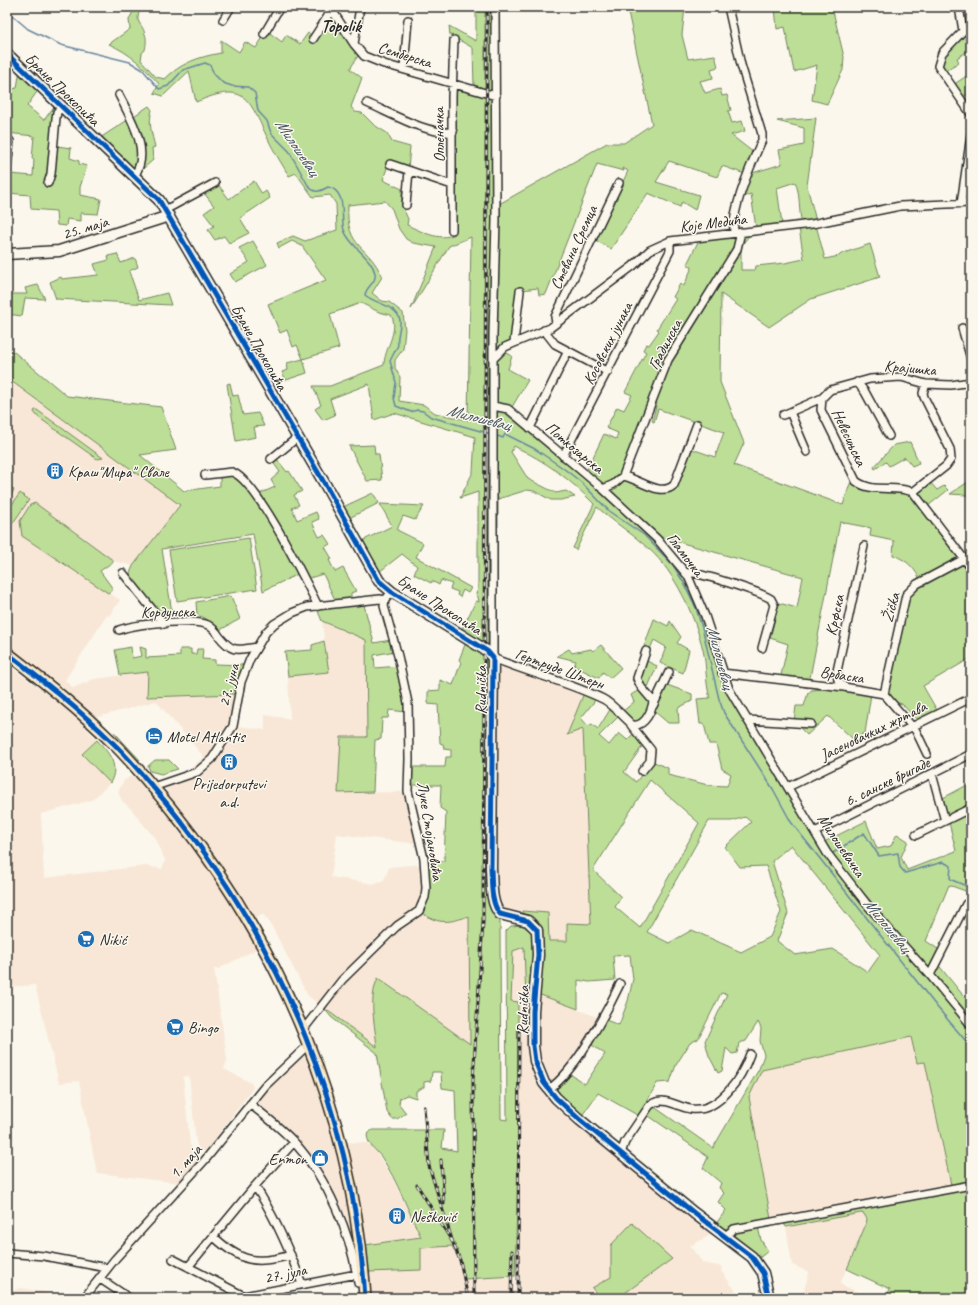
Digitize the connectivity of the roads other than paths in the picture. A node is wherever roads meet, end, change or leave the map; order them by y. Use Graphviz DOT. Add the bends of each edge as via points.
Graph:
graph roads {
  1 [pos="231,7"];
  2 [pos="280,7"];
  3 [pos="360,7"];
  4 [pos="495,7"];
  5 [pos="728,7"];
  6 [pos="959,7"];
  7 [pos="331,9"];
  8 [pos="223,20"];
  9 [pos="408,20"];
  10 [pos="264,34"];
  11 [pos="313,39"];
  12 [pos="454,40"];
  13 [pos="354,44"];
  14 [pos="7,54"];
  15 [pos="404,68"];
  16 [pos="453,84"];
  17 [pos="119,95"];
  18 [pos="496,96"];
  19 [pos="367,103"];
  20 [pos="62,107"];
  21 [pos="971,114"];
  22 [pos="453,132"];
  23 [pos="971,135"];
  24 [pos="10,141"];
  25 [pos="390,164"];
  26 [pos="7,168"];
  27 [pos="409,171"];
  28 [pos="134,176"];
  29 [pos="48,183"];
  30 [pos="215,183"];
  31 [pos="619,183"];
  32 [pos="452,185"];
  33 [pos="971,203"];
  34 [pos="961,204"];
  35 [pos="406,205"];
  36 [pos="167,213"];
  37 [pos="452,230"];
  38 [pos="738,232"];
  39 [pos="670,241"];
  40 [pos="7,254"];
  41 [pos="520,291"];
  42 [pos="556,323"];
  43 [pos="962,328"];
  44 [pos="544,330"];
  45 [pos="514,342"];
  46 [pos="568,351"];
  47 [pos="494,358"];
  48 [pos="971,359"];
  49 [pos="608,372"];
  50 [pos="971,382"];
  51 [pos="926,384"];
  52 [pos="860,385"];
  53 [pos="822,398"];
  54 [pos="493,406"];
  55 [pos="697,424"];
  56 [pos="530,428"];
  57 [pos="889,436"];
  58 [pos="298,437"];
  59 [pos="807,452"];
  60 [pos="563,456"];
  61 [pos="271,459"];
  62 [pos="205,475"];
  63 [pos="623,476"];
  64 [pos="603,489"];
  65 [pos="913,492"];
  66 [pos="864,546"];
  67 [pos="964,559"];
  68 [pos="971,568"];
  69 [pos="123,572"];
  70 [pos="686,573"];
  71 [pos="389,596"];
  72 [pos="318,606"];
  73 [pos="164,624"];
  74 [pos="119,630"];
  75 [pos="257,647"];
  76 [pos="762,648"];
  77 [pos="485,650"];
  78 [pos="646,651"];
  79 [pos="7,653"];
  80 [pos="493,658"];
  81 [pos="669,672"];
  82 [pos="722,673"];
  83 [pos="844,687"];
  84 [pos="884,694"];
  85 [pos="971,698"];
  86 [pos="652,707"];
  87 [pos="748,720"];
  88 [pos="811,724"];
  89 [pos="631,725"];
  90 [pos="913,727"];
  91 [pos="927,754"];
  92 [pos="971,754"];
  93 [pos="642,771"];
  94 [pos="932,774"];
  95 [pos="788,786"];
  96 [pos="153,788"];
  97 [pos="971,808"];
  98 [pos="945,821"];
  99 [pos="815,832"];
  100 [pos="916,835"];
  101 [pos="966,904"];
  102 [pos="930,975"];
  103 [pos="620,984"];
  104 [pos="970,1022"];
  105 [pos="303,1030"];
  106 [pos="309,1044"];
  107 [pos="750,1054"];
  108 [pos="549,1089"];
  109 [pos="250,1104"];
  110 [pos="294,1142"];
  111 [pos="620,1153"];
  112 [pos="971,1185"];
  113 [pos="255,1186"];
  114 [pos="214,1237"];
  115 [pos="724,1237"];
  116 [pos="7,1253"];
  117 [pos="291,1255"];
  118 [pos="173,1259"];
  119 [pos="188,1267"];
  120 [pos="107,1268"];
  121 [pos="360,1273"];
  122 [pos="99,1278"];
  123 [pos="302,1284"];
  124 [pos="244,1297"];
  125 [pos="84,1298"];
  126 [pos="129,1298"];
  127 [pos="360,1298"];
  128 [pos="365,1298"];
  129 [pos="769,1298"];
  1 -- 8 [label="street"];
  2 -- 10 [label="street"];
  3 -- 13 [label="street"];
  4 -- 18 [label="street"];
  5 -- 38 [label="street, Градинска" via="762,136 739,200 734,222"];
  6 -- 21 [label="street" via="963,31 942,53 938,66"];
  7 -- 11 [label="street"];
  7 -- 13 [label="street, Семберска"];
  9 -- 15 [label="street"];
  12 -- 16 [label="street, Опленачка"];
  13 -- 15 [label="street, Семберска" via="369,59"];
  14 -- 20 [label="street, Бране Прокопића"];
  15 -- 16 [label="street, Семберска"];
  16 -- 18 [label="street, Семберска"];
  16 -- 22 [label="street, Опленачка"];
  17 -- 28 [label="street, Бране Прокопића" via="138,137 140,163 139,170"];
  18 -- 47 [label="street"];
  19 -- 22 [label="street" via="413,124 444,133"];
  20 -- 28 [label="street, Бране Прокопића"];
  20 -- 29 [label="street, Бране Прокопића" via="56,118"];
  22 -- 32 [label="street, Опленачка"];
  23 -- 34 [label="street"];
  24 -- 26 [label="street"];
  25 -- 27 [label="street"];
  27 -- 32 [label="street"];
  27 -- 35 [label="street"];
  28 -- 36 [label="street, Бране Прокопића" via="159,200"];
  30 -- 36 [label="street"];
  31 -- 42 [label="street, Стевана Сремца" via="555,317"];
  32 -- 37 [label="street, Опленачка"];
  33 -- 34 [label="street, Које Медића"];
  34 -- 38 [label="street, Које Медића" via="900,206 812,224"];
  36 -- 40 [label="street, 25. маја" via="58,251"];
  36 -- 58 [label="street, Бране Прокопића"];
  38 -- 39 [label="street, Које Медића"];
  38 -- 63 [label="street, Градинска" via="737,249 668,360"];
  39 -- 42 [label="street, Које Медића" via="650,250 633,266"];
  39 -- 49 [label="street, Косовских јунака" via="670,251"];
  41 -- 45 [label="street"];
  42 -- 44 [label="street, Које Медића"];
  43 -- 48 [label="street"];
  44 -- 45 [label="street, Које Медића"];
  44 -- 46 [label="street" via="555,344"];
  45 -- 47 [label="street, Које Медића" via="500,350"];
  46 -- 49 [label="street"];
  46 -- 56 [label="street"];
  47 -- 54 [label="street"];
  49 -- 60 [label="street, Косовских јунака"];
  50 -- 51 [label="street, Крајишка" via="951,385"];
  51 -- 52 [label="street, Крајишка" via="901,378 870,379"];
  51 -- 65 [label="street" via="924,397 950,449 951,459 946,466"];
  52 -- 53 [label="street, Крајишка" via="830,390"];
  52 -- 57 [label="street"];
  53 -- 59 [label="street, Крајишка" via="786,414"];
  53 -- 65 [label="street, Невесињска" via="821,407 827,424 851,474 860,485"];
  54 -- 56 [label="street, Поткозарска" via="508,410"];
  54 -- 80 [label="street"];
  55 -- 63 [label="street, Поткозарска" via="671,488 663,490"];
  56 -- 60 [label="street, Поткозарска"];
  58 -- 61 [label="street"];
  58 -- 71 [label="street, Бране Прокопића"];
  60 -- 64 [label="street, Поткозарска"];
  62 -- 72 [label="street" via="232,472 249,486 283,540"];
  63 -- 64 [label="street, Поткозарска"];
  64 -- 70 [label="street, Гламочка" via="658,539"];
  65 -- 67 [label="street"];
  66 -- 83 [label="street, Крфска" via="837,671 838,680"];
  67 -- 68 [label="street"];
  67 -- 84 [label="street, Žička" via="917,584 906,595"];
  69 -- 73 [label="street"];
  70 -- 76 [label="street" via="709,577 771,599 774,605"];
  70 -- 82 [label="street, Гламочка" via="704,616"];
  71 -- 72 [label="street, 27. јуна"];
  71 -- 77 [label="street, Бране Прокопића"];
  71 -- 105 [label="street, Луке Стојановића" via="385,613 408,703 408,791 424,859 425,897 419,911 397,926 342,980"];
  72 -- 75 [label="street, 27. јуна" via="307,607 283,618 266,632"];
  73 -- 74 [label="street, Кордунска" via="135,625"];
  73 -- 75 [label="street, Кордунска" via="201,623 214,630 230,648"];
  75 -- 96 [label="street, 27. јуна" via="241,682 233,726 212,759 197,772"];
  77 -- 80 [label="street, Rudnička"];
  78 -- 86 [label="street" via="637,678 641,688 653,701"];
  79 -- 96 [label="main road" via="75,707 114,743"];
  80 -- 89 [label="street, Гертруде Штерн" via="600,698 615,707"];
  80 -- 108 [label="street, Rudnička" via="494,899 500,914 528,922 537,930 538,955 533,1011 534,1057"];
  81 -- 86 [label="street"];
  82 -- 83 [label="street, Врбаска"];
  82 -- 87 [label="street, Гламочка"];
  83 -- 84 [label="street, Врбаска"];
  84 -- 90 [label="street, Врбаска"];
  85 -- 90 [label="street, Јасеновачких жртава"];
  86 -- 89 [label="street" via="644,720"];
  87 -- 88 [label="street"];
  87 -- 95 [label="street, Гламочка"];
  89 -- 93 [label="street, Гертруде Штерн" via="652,750 650,761"];
  90 -- 91 [label="street, Врбаска"];
  90 -- 95 [label="street, Јасеновачких жртава"];
  92 -- 94 [label="street, 6. санске бригаде"];
  94 -- 98 [label="street"];
  94 -- 99 [label="street, 6. санске бригаде"];
  95 -- 99 [label="street, Милошевачка"];
  96 -- 105 [label="main road" via="220,875 277,974"];
  97 -- 98 [label="street"];
  98 -- 100 [label="street"];
  99 -- 102 [label="street, Милошевачка" via="830,858 869,907"];
  101 -- 102 [label="street"];
  102 -- 104 [label="street, Милошевачка"];
  103 -- 108 [label="street" via="577,1060 563,1078"];
  105 -- 106 [label="main road"];
  106 -- 109 [label="street, 1. маја"];
  106 -- 121 [label="main road" via="343,1149 359,1235"];
  107 -- 111 [label="street" via="738,1080 720,1100 693,1109 668,1101 650,1105"];
  108 -- 111 [label="street, Rudnička" via="580,1120"];
  109 -- 110 [label="street"];
  109 -- 120 [label="street, 1. маја" via="205,1160"];
  110 -- 113 [label="street"];
  110 -- 121 [label="street" via="327,1189"];
  111 -- 115 [label="street, Rudnička"];
  112 -- 115 [label="street" via="734,1229"];
  113 -- 114 [label="street"];
  113 -- 117 [label="street" via="272,1213"];
  114 -- 117 [label="street" via="237,1255 253,1261"];
  114 -- 119 [label="street"];
  115 -- 129 [label="street, Rudnička" via="748,1253 758,1264 765,1278"];
  116 -- 120 [label="street" via="44,1256"];
  117 -- 123 [label="street"];
  118 -- 119 [label="street, 27. јула"];
  119 -- 124 [label="street, 27. јула"];
  120 -- 122 [label="street, 1. маја"];
  121 -- 123 [label="street, 27. јула"];
  121 -- 127 [label="street"];
  121 -- 128 [label="main road"];
  122 -- 125 [label="street, 1. маја"];
  122 -- 126 [label="street"];
  123 -- 124 [label="street, 27. јула"];
}
